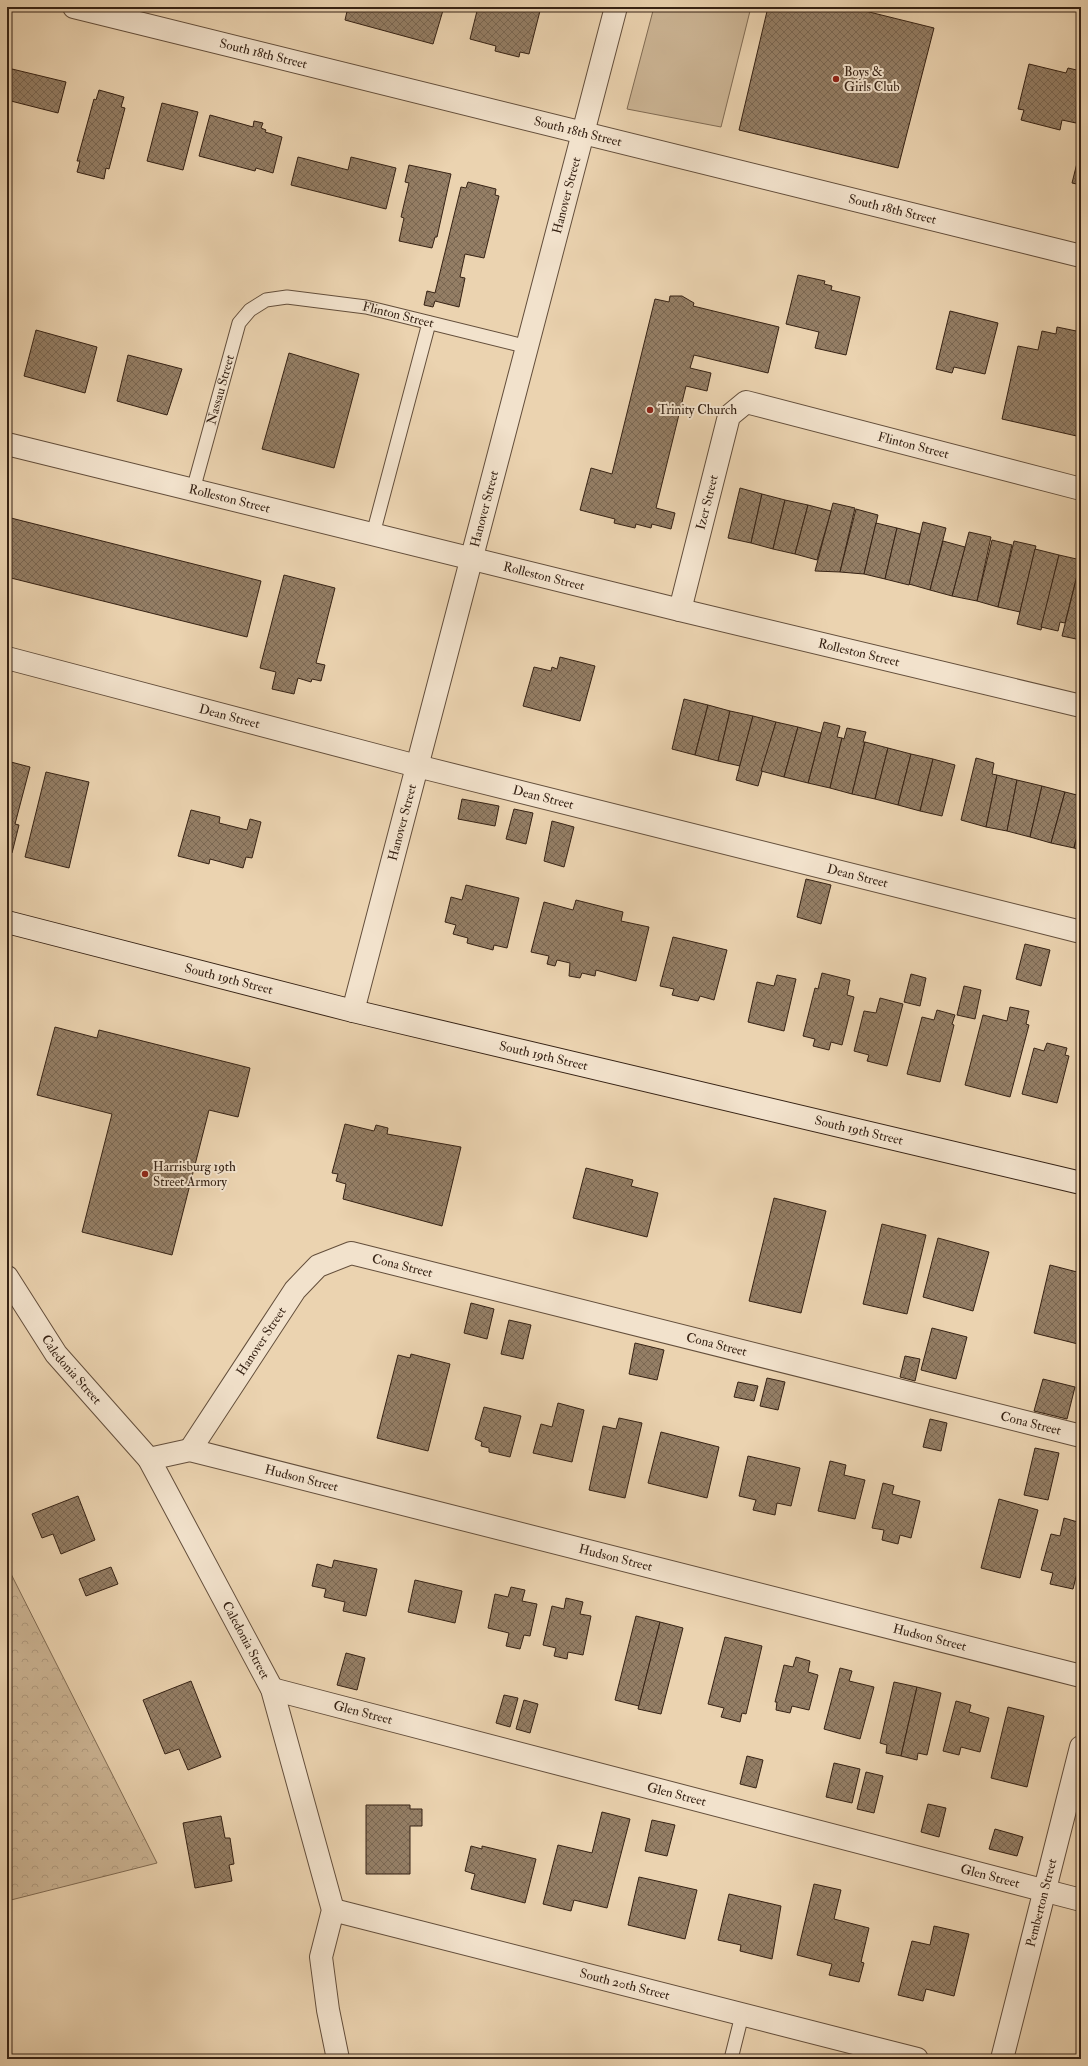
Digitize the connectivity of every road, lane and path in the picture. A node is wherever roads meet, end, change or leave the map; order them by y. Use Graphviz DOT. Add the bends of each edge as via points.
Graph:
graph roads {
  1 [pos="74,7"];
  2 [pos="616,7"];
  3 [pos="585,132"];
  4 [pos="1081,256"];
  5 [pos="266,300"];
  6 [pos="430,323"];
  7 [pos="528,346"];
  8 [pos="746,402"];
  9 [pos="7,444"];
  10 [pos="1081,489"];
  11 [pos="192,490"];
  12 [pos="373,534"];
  13 [pos="472,558"];
  14 [pos="680,610"];
  15 [pos="7,658"];
  16 [pos="1081,706"];
  17 [pos="417,766"];
  18 [pos="7,922"];
  19 [pos="1081,932"];
  20 [pos="352,1011"];
  21 [pos="1081,1183"];
  22 [pos="351,1254"];
  23 [pos="7,1277"];
  24 [pos="1081,1436"];
  25 [pos="190,1450"];
  26 [pos="149,1459"];
  27 [pos="1081,1676"];
  28 [pos="272,1689"];
  29 [pos="1081,1747"];
  30 [pos="1045,1890"];
  31 [pos="1081,1900"];
  32 [pos="333,1910"];
  33 [pos="742,2015"];
  34 [pos="338,2059"];
  35 [pos="730,2059"];
  36 [pos="917,2059"];
  37 [pos="1002,2059"];
  1 -- 3 [label="street, South 18th Street"];
  2 -- 3 [label="street, Hanover Street"];
  3 -- 4 [label="street, South 18th Street"];
  3 -- 7 [label="street, Hanover Street"];
  5 -- 6 [label="lane, Flinton Street" via="287,297 366,307"];
  5 -- 11 [label="lane, Nassau Street" via="250,310 239,323"];
  6 -- 7 [label="lane, Flinton Street"];
  6 -- 12 [label="lane"];
  7 -- 13 [label="street, Hanover Street"];
  8 -- 10 [label="street, Flinton Street"];
  8 -- 14 [label="street, Izer Street" via="729,416"];
  9 -- 11 [label="street, Rolleston Street"];
  11 -- 12 [label="street, Rolleston Street"];
  12 -- 13 [label="street, Rolleston Street"];
  13 -- 14 [label="street, Rolleston Street"];
  13 -- 17 [label="street, Hanover Street"];
  14 -- 16 [label="street, Rolleston Street"];
  15 -- 17 [label="street, Dean Street"];
  17 -- 19 [label="street, Dean Street"];
  17 -- 20 [label="street, Hanover Street"];
  18 -- 20 [label="street, South 19th Street"];
  20 -- 21 [label="street, South 19th Street"];
  22 -- 24 [label="street, Cona Street"];
  22 -- 25 [label="street, Hanover Street" via="318,1266 295,1290"];
  23 -- 26 [label="street, Caledonia Street" via="56,1354"];
  25 -- 26 [label="street, Hudson Street"];
  25 -- 27 [label="street, Hudson Street"];
  26 -- 28 [label="street, Caledonia Street"];
  28 -- 30 [label="street, Glen Street"];
  28 -- 32 [label="street, Caledonia Street"];
  29 -- 30 [label="street, Pemberton Street"];
  30 -- 31 [label="street, Glen Street"];
  30 -- 37 [label="street, Pemberton Street"];
  32 -- 33 [label="street, South 20th Street"];
  32 -- 34 [label="street, Caledonia Street" via="321,1957"];
  33 -- 35 [label="lane"];
  33 -- 36 [label="street, South 20th Street"];
}
